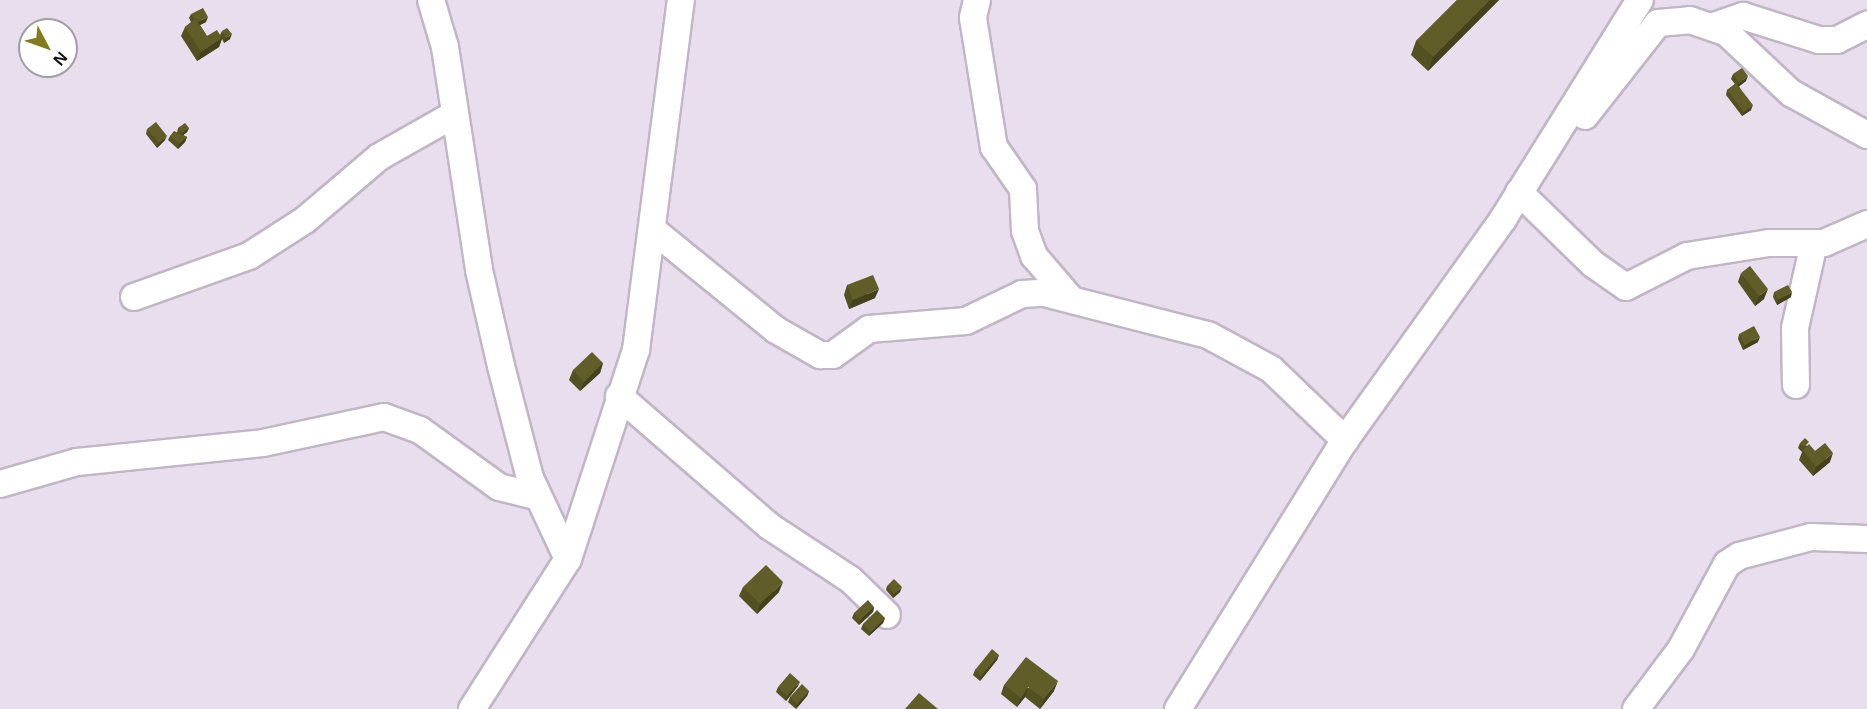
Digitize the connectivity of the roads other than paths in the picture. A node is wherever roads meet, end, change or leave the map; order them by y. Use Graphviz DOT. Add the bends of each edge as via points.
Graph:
graph roads {
  1 [pos="431,0"];
  2 [pos="681,0"];
  3 [pos="977,0"];
  4 [pos="1637,1"];
  5 [pos="1867,25"];
  6 [pos="1714,26"];
  7 [pos="455,114"];
  8 [pos="1867,135"];
  9 [pos="1546,154"];
  10 [pos="1519,192"];
  11 [pos="1867,224"];
  12 [pos="653,230"];
  13 [pos="1814,243"];
  14 [pos="134,297"];
  15 [pos="1070,298"];
  16 [pos="1796,385"];
  17 [pos="619,396"];
  18 [pos="1345,440"];
  19 [pos="0,484"];
  20 [pos="536,496"];
  21 [pos="1867,539"];
  22 [pos="568,559"];
  23 [pos="887,615"];
  24 [pos="472,709"];
  25 [pos="1178,709"];
  26 [pos="1636,709"];
  1 -- 7 [label="street"];
  2 -- 12 [label="street"];
  3 -- 15 [label="street" via="973,18 994,147 1023,189 1025,231 1034,256"];
  4 -- 9 [label="street"];
  5 -- 6 [label="street" via="1837,40 1819,40 1743,16"];
  6 -- 8 [label="street" via="1791,93"];
  6 -- 9 [label="street" via="1672,19 1658,23 1582,119"];
  7 -- 14 [label="street" via="379,157 305,220 249,256"];
  7 -- 20 [label="street" via="479,270"];
  9 -- 10 [label="street"];
  10 -- 13 [label="street" via="1618,286 1633,285 1665,263 1687,256 1769,243"];
  10 -- 18 [label="street"];
  11 -- 13 [label="street"];
  12 -- 15 [label="street" via="776,330 820,354 833,355 856,335 878,327 966,321 1027,292"];
  12 -- 17 [label="street" via="636,351"];
  13 -- 16 [label="street" via="1795,328"];
  15 -- 18 [label="street" via="1208,335 1271,369"];
  17 -- 22 [label="street"];
  17 -- 23 [label="street" via="769,525 851,580"];
  18 -- 25 [label="street"];
  19 -- 20 [label="street" via="77,462 263,443 384,417 420,430 499,487"];
  20 -- 22 [label="street"];
  21 -- 26 [label="street" via="1811,537 1739,556 1727,564 1681,649"];
  22 -- 24 [label="street"];
}
